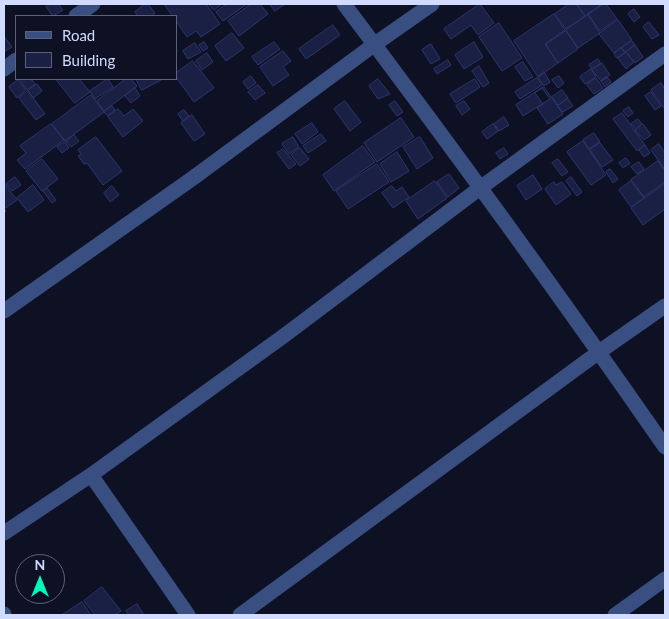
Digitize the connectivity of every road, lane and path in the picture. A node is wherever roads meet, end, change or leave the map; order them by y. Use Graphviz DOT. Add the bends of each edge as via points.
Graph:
graph roads {
  1 [pos="92,4"];
  2 [pos="344,4"];
  3 [pos="432,4"];
  4 [pos="77,15"];
  5 [pos="375,44"];
  6 [pos="665,54"];
  7 [pos="15,61"];
  8 [pos="4,69"];
  9 [pos="480,188"];
  10 [pos="665,306"];
  11 [pos="4,312"];
  12 [pos="599,352"];
  13 [pos="665,447"];
  14 [pos="91,475"];
  15 [pos="4,533"];
  16 [pos="665,579"];
  17 [pos="188,615"];
  18 [pos="240,615"];
  19 [pos="615,615"];
  1 -- 4 [label="street"];
  2 -- 5 [label="street"];
  3 -- 5 [label="street"];
  5 -- 9 [label="street"];
  5 -- 11 [label="street"];
  6 -- 9 [label="street"];
  7 -- 8 [label="street"];
  9 -- 12 [label="street"];
  9 -- 14 [label="street" via="285,335"];
  10 -- 12 [label="street"];
  12 -- 13 [label="street"];
  12 -- 18 [label="street"];
  14 -- 15 [label="street"];
  14 -- 17 [label="street"];
  16 -- 19 [label="street"];
}
